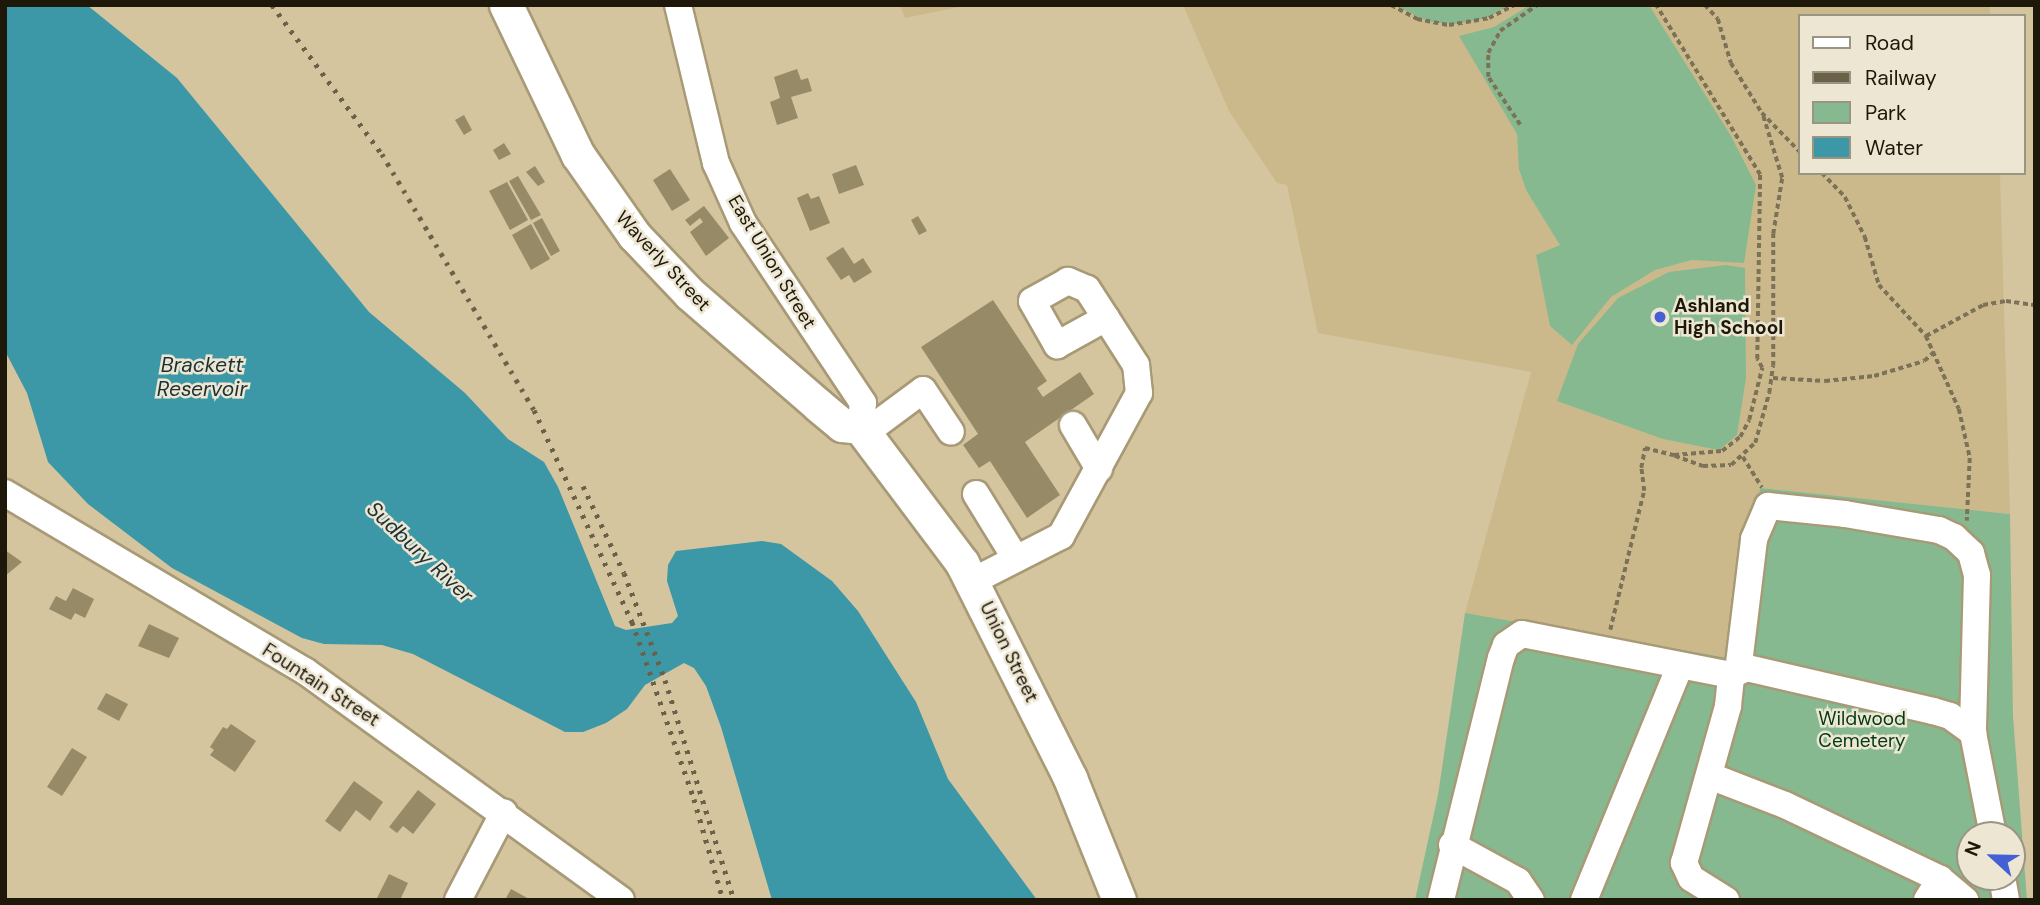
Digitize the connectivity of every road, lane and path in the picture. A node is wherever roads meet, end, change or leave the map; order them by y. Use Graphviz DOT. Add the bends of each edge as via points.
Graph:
graph roads {
  1 [pos="506,5"];
  2 [pos="678,5"];
  3 [pos="1391,5"];
  4 [pos="1514,5"];
  5 [pos="1537,5"];
  6 [pos="1656,5"];
  7 [pos="1705,5"];
  8 [pos="1762,113"];
  9 [pos="1520,125"];
  10 [pos="1798,150"];
  11 [pos="1824,175"];
  12 [pos="2035,305"];
  13 [pos="1106,318"];
  14 [pos="1926,335"];
  15 [pos="1934,352"];
  16 [pos="1773,378"];
  17 [pos="1073,425"];
  18 [pos="862,430"];
  19 [pos="951,432"];
  20 [pos="1674,455"];
  21 [pos="1743,457"];
  22 [pos="1099,469"];
  23 [pos="5,494"];
  24 [pos="976,494"];
  25 [pos="1768,506"];
  26 [pos="1966,548"];
  27 [pos="1016,559"];
  28 [pos="973,582"];
  29 [pos="1607,650"];
  30 [pos="1680,666"];
  31 [pos="1735,674"];
  32 [pos="1973,733"];
  33 [pos="1710,776"];
  34 [pos="504,812"];
  35 [pos="1990,821"];
  36 [pos="1452,845"];
  37 [pos="1933,890"];
  38 [pos="457,900"];
  39 [pos="621,900"];
  40 [pos="1119,900"];
  41 [pos="1441,900"];
  42 [pos="1531,900"];
  43 [pos="1584,900"];
  44 [pos="1726,900"];
  45 [pos="1965,900"];
  1 -- 18 [label="main road, Waverly Street" via="578,155 634,235 690,294 818,405 842,425"];
  2 -- 18 [label="street, East Union Street" via="716,163 743,223 863,403"];
  3 -- 4 [label="path" via="1417,19 1449,25 1489,18"];
  5 -- 9 [label="path" via="1500,31 1488,53 1488,77"];
  6 -- 20 [label="path" via="1760,175 1757,348 1762,368 1749,420 1740,437 1721,451"];
  7 -- 8 [label="path" via="1718,19 1731,63"];
  8 -- 10 [label="path"];
  8 -- 16 [label="path" via="1782,177 1773,234"];
  11 -- 14 [label="path" via="1846,197 1865,237 1879,285"];
  12 -- 14 [label="path" via="2006,301 1983,305"];
  13 -- 22 [label="street" via="1136,365 1139,393"];
  14 -- 15 [label="path"];
  15 -- 16 [label="path" via="1924,361 1874,376 1825,382"];
  15 -- 26 [label="path" via="1959,409 1970,458"];
  16 -- 21 [label="path" via="1755,443"];
  17 -- 22 [label="street"];
  18 -- 19 [label="street" via="923,390"];
  18 -- 28 [label="main road, Union Street"];
  20 -- 21 [label="path" via="1718,468"];
  20 -- 29 [label="path" via="1645,448 1641,468 1644,491 1618,584"];
  21 -- 25 [label="path"];
  22 -- 27 [label="street" via="1061,536"];
  23 -- 34 [label="street, Fountain Street" via="305,671"];
  24 -- 27 [label="street"];
  25 -- 26 [label="street" via="1781,504 1939,530"];
  25 -- 31 [label="street" via="1754,540"];
  26 -- 32 [label="street" via="1977,575"];
  27 -- 28 [label="street"];
  28 -- 40 [label="main road, Union Street" via="1070,778"];
  29 -- 30 [label="street"];
  29 -- 36 [label="street" via="1522,634 1506,646"];
  30 -- 31 [label="street"];
  30 -- 43 [label="street"];
  31 -- 32 [label="street" via="1747,668 1933,711 1950,716"];
  31 -- 33 [label="street"];
  32 -- 35 [label="street"];
  33 -- 37 [label="street" via="1785,805"];
  33 -- 44 [label="street" via="1684,863 1691,878"];
  34 -- 38 [label="street"];
  34 -- 39 [label="street, Fountain Street"];
  36 -- 41 [label="street"];
  36 -- 42 [label="street" via="1518,881"];
  37 -- 45 [label="street"];
}
